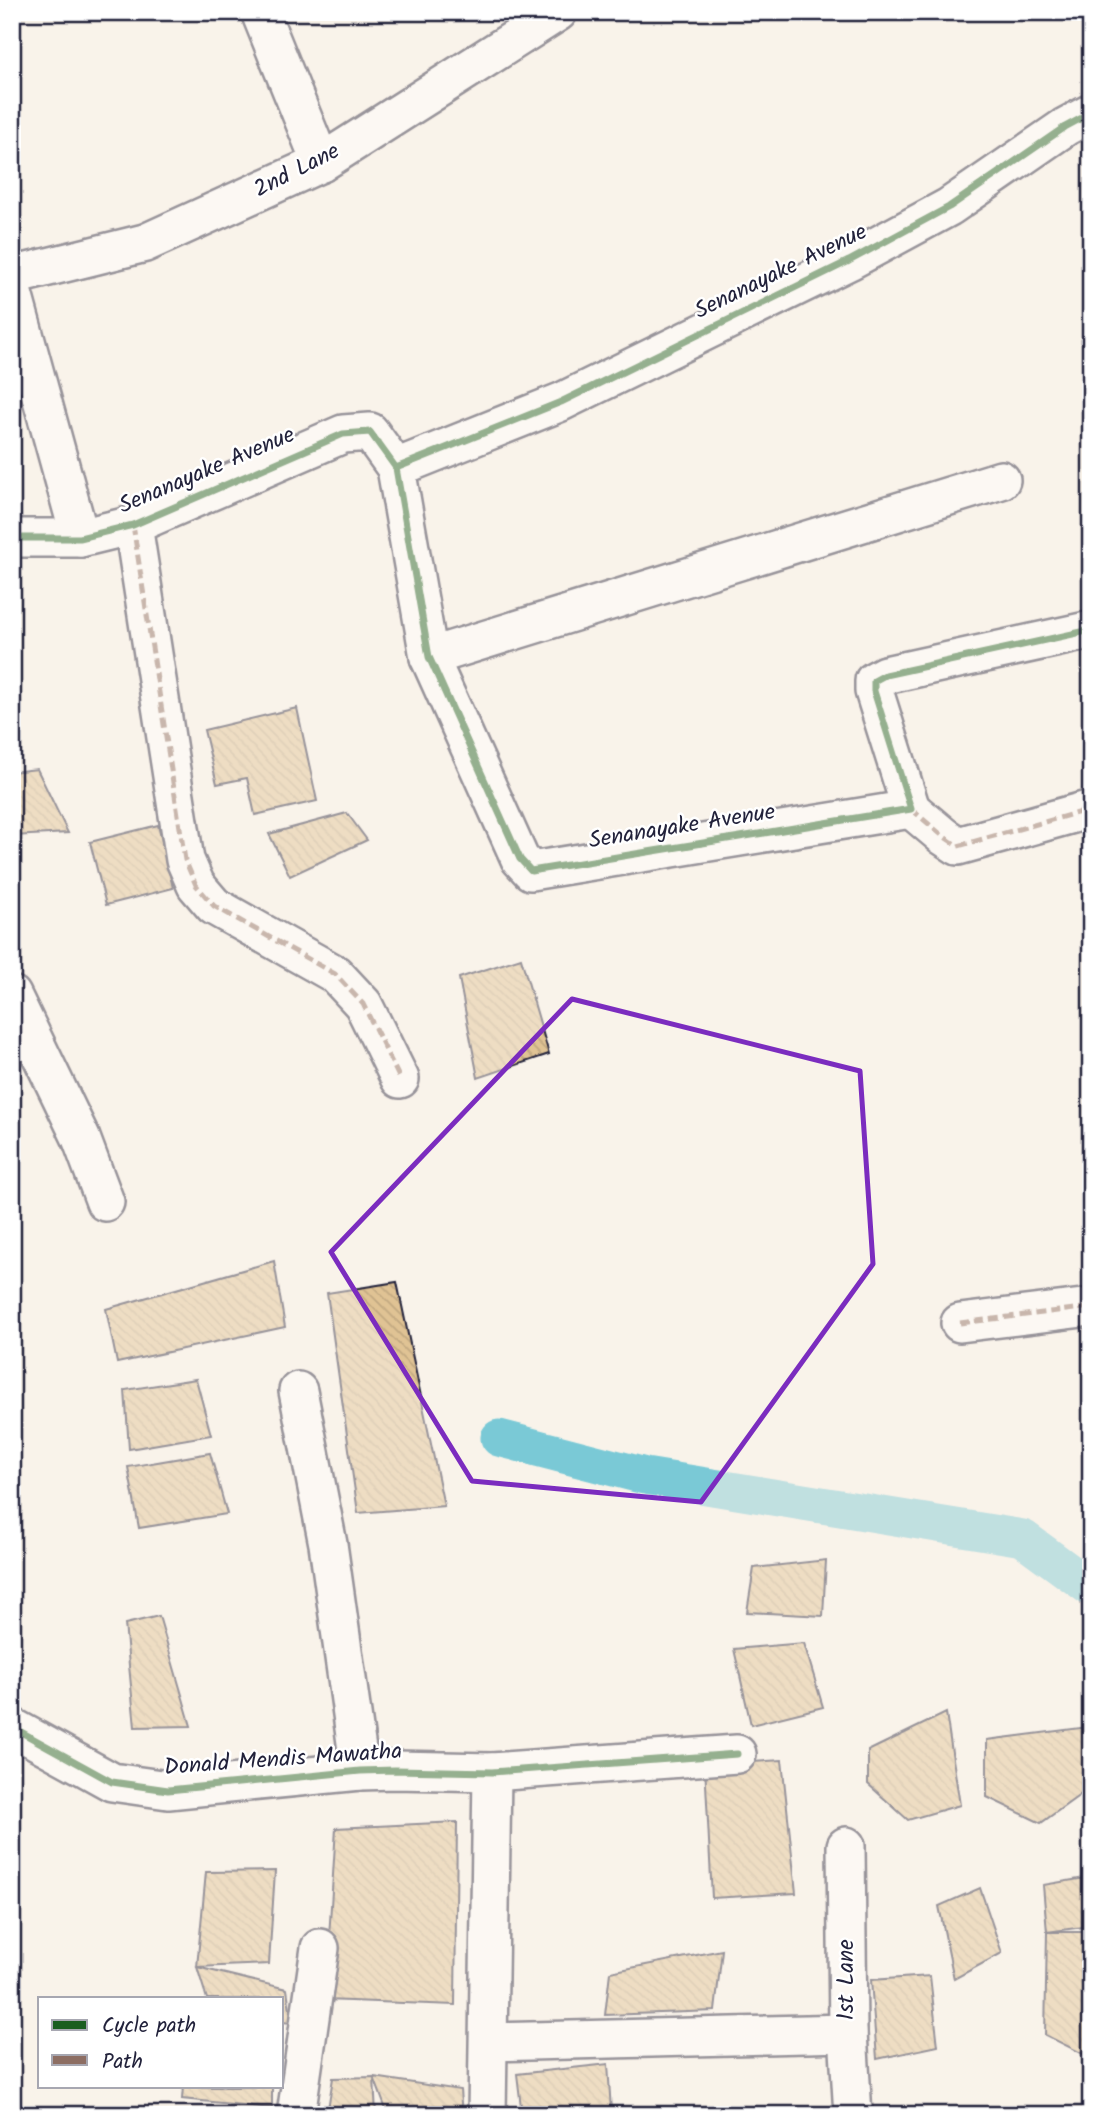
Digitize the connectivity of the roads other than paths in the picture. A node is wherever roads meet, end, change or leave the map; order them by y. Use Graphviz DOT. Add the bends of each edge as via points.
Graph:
graph roads {
  1 [pos="260,12"];
  2 [pos="558,12"];
  3 [pos="1091,113"];
  4 [pos="321,163"];
  5 [pos="12,275"];
  6 [pos="14,309"];
  7 [pos="396,468"];
  8 [pos="1002,480"];
  9 [pos="133,525"];
  10 [pos="12,538"];
  11 [pos="80,538"];
  12 [pos="1091,629"];
  13 [pos="429,657"];
  14 [pos="911,808"];
  15 [pos="1091,809"];
  16 [pos="12,995"];
  17 [pos="400,1079"];
  18 [pos="105,1202"];
  19 [pos="1091,1307"];
  20 [pos="960,1323"];
  21 [pos="298,1391"];
  22 [pos="12,1727"];
  23 [pos="737,1754"];
  24 [pos="360,1771"];
  25 [pos="492,1772"];
  26 [pos="846,1846"];
  27 [pos="320,1948"];
  28 [pos="848,2033"];
  29 [pos="489,2042"];
  30 [pos="296,2115"];
  31 [pos="487,2115"];
  32 [pos="853,2115"];
  1 -- 4 [label="street"];
  2 -- 4 [label="street, 2nd Lane"];
  3 -- 7 [label="street, Senanayake Avenue" via="949,207 849,261 561,402"];
  4 -- 5 [label="street, 2nd Lane" via="145,243"];
  6 -- 11 [label="street"];
  7 -- 9 [label="street, Senanayake Avenue" via="370,432 344,434"];
  7 -- 13 [label="street, Senanayake Avenue"];
  8 -- 13 [label="street"];
  9 -- 11 [label="street, Senanayake Avenue"];
  9 -- 17 [label="street" via="185,860 196,885 214,906 335,974 363,1004"];
  10 -- 11 [label="street, Senanayake Avenue"];
  12 -- 14 [label="street" via="884,675 874,681"];
  13 -- 14 [label="street, Senanayake Avenue" via="520,859 531,871"];
  14 -- 15 [label="street" via="958,845"];
  16 -- 18 [label="street" via="81,1138"];
  19 -- 20 [label="street"];
  21 -- 24 [label="street" via="328,1544"];
  22 -- 24 [label="street, Donald Mendis Mawatha" via="112,1782 168,1790"];
  23 -- 25 [label="street, Donald Mendis Mawatha"];
  24 -- 25 [label="street, Donald Mendis Mawatha"];
  25 -- 29 [label="street"];
  26 -- 28 [label="street, 1st Lane"];
  27 -- 30 [label="street"];
  28 -- 29 [label="street"];
  28 -- 32 [label="street, 1st Lane"];
  29 -- 31 [label="street"];
}
